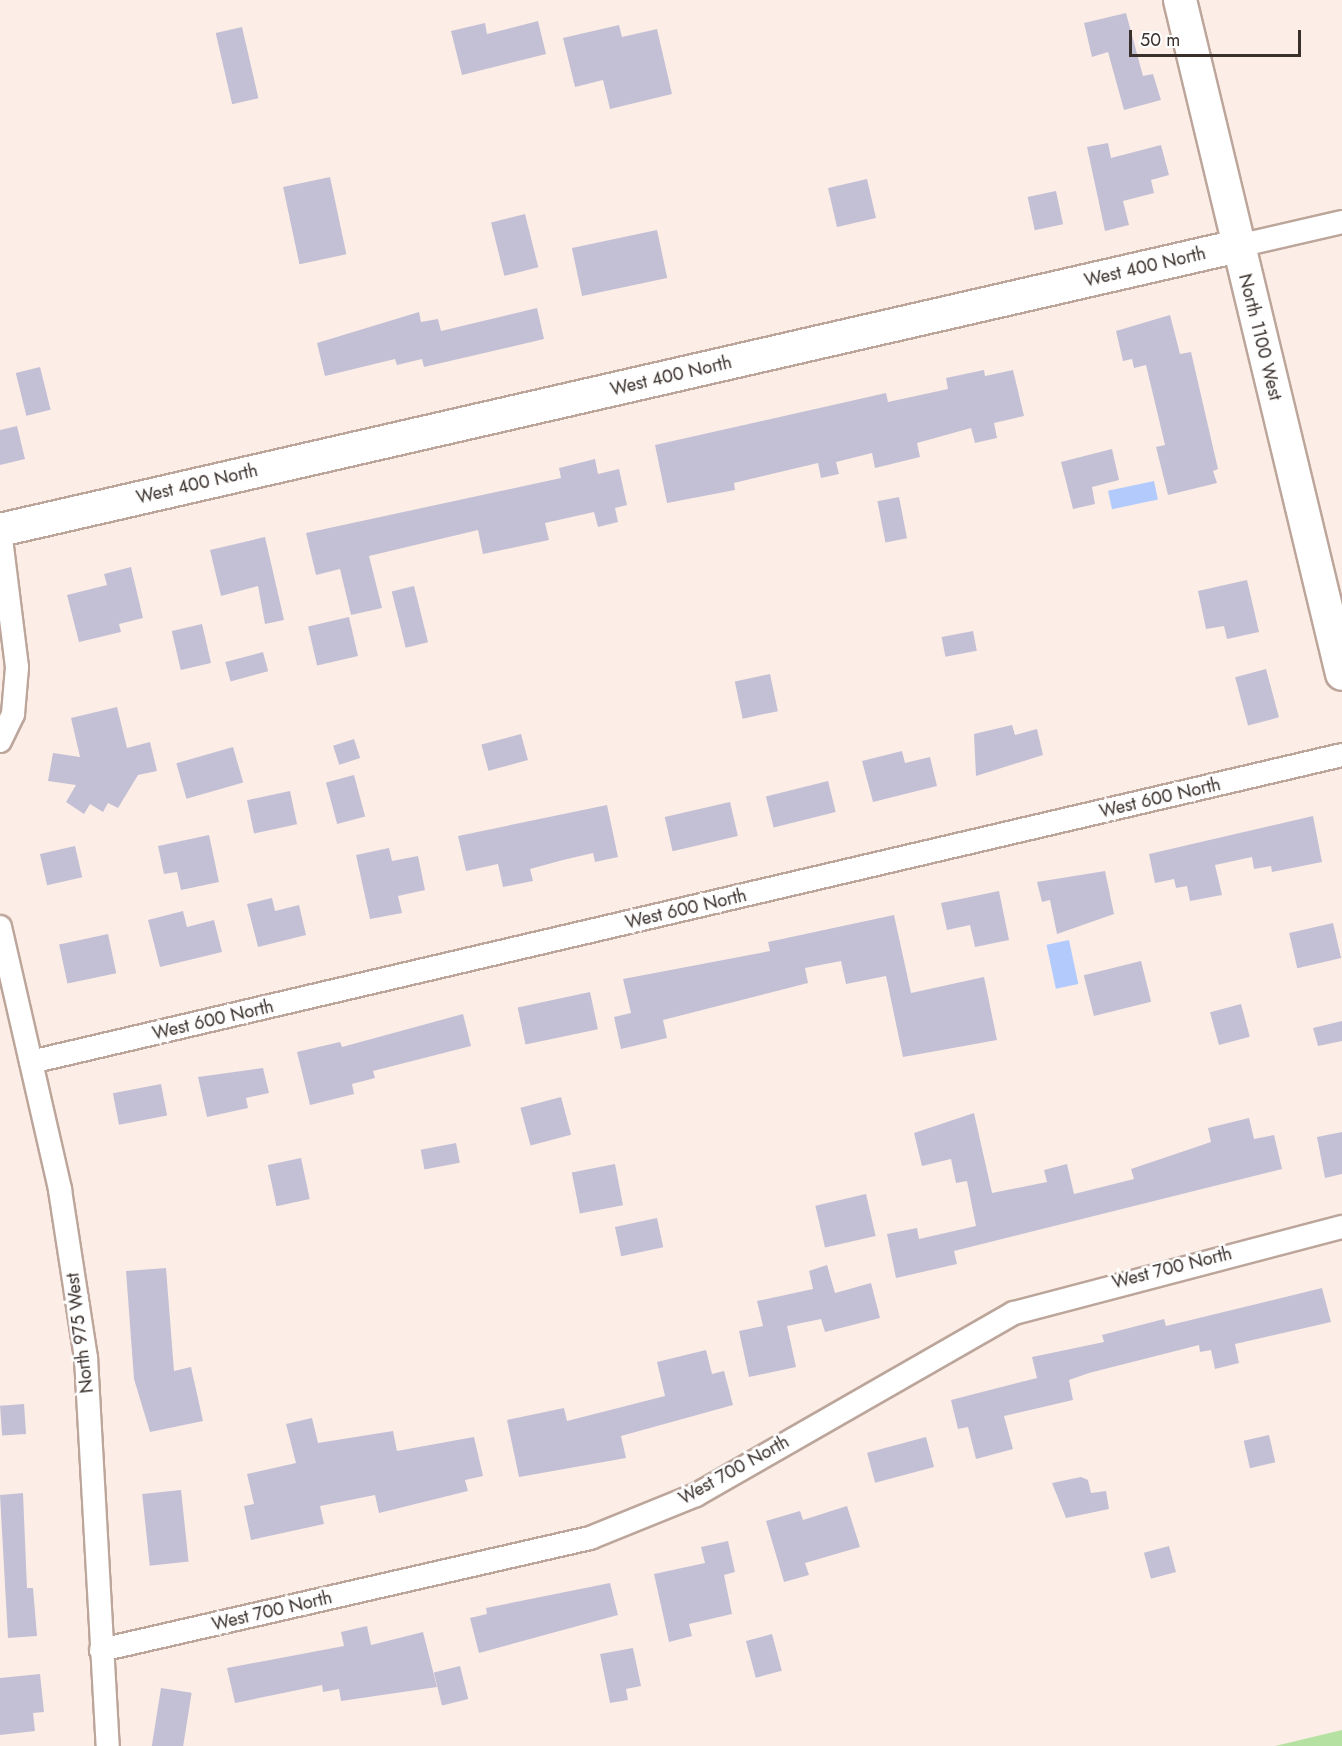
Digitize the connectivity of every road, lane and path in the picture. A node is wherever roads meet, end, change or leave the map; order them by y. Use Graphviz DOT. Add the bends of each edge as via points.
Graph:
graph roads {
  1 [pos="1180,0"];
  2 [pos="1342,222"];
  3 [pos="1238,246"];
  4 [pos="0,530"];
  5 [pos="1342,674"];
  6 [pos="0,741"];
  7 [pos="1342,755"];
  8 [pos="0,927"];
  9 [pos="31,1062"];
  10 [pos="1342,1227"];
  11 [pos="101,1650"];
  12 [pos="108,1746"];
  1 -- 3 [label="street, North 1100 West"];
  2 -- 3 [label="street, West 400 North"];
  3 -- 4 [label="street, West 400 North"];
  3 -- 5 [label="street, North 1100 West"];
  4 -- 6 [label="street" via="17,667 13,714"];
  7 -- 9 [label="street, West 600 North"];
  8 -- 9 [label="street, North 975 West"];
  9 -- 11 [label="street, North 975 West" via="60,1190 86,1358"];
  10 -- 11 [label="street, West 700 North" via="1014,1312 696,1495 590,1538"];
  11 -- 12 [label="street, North 975 West"];
}
